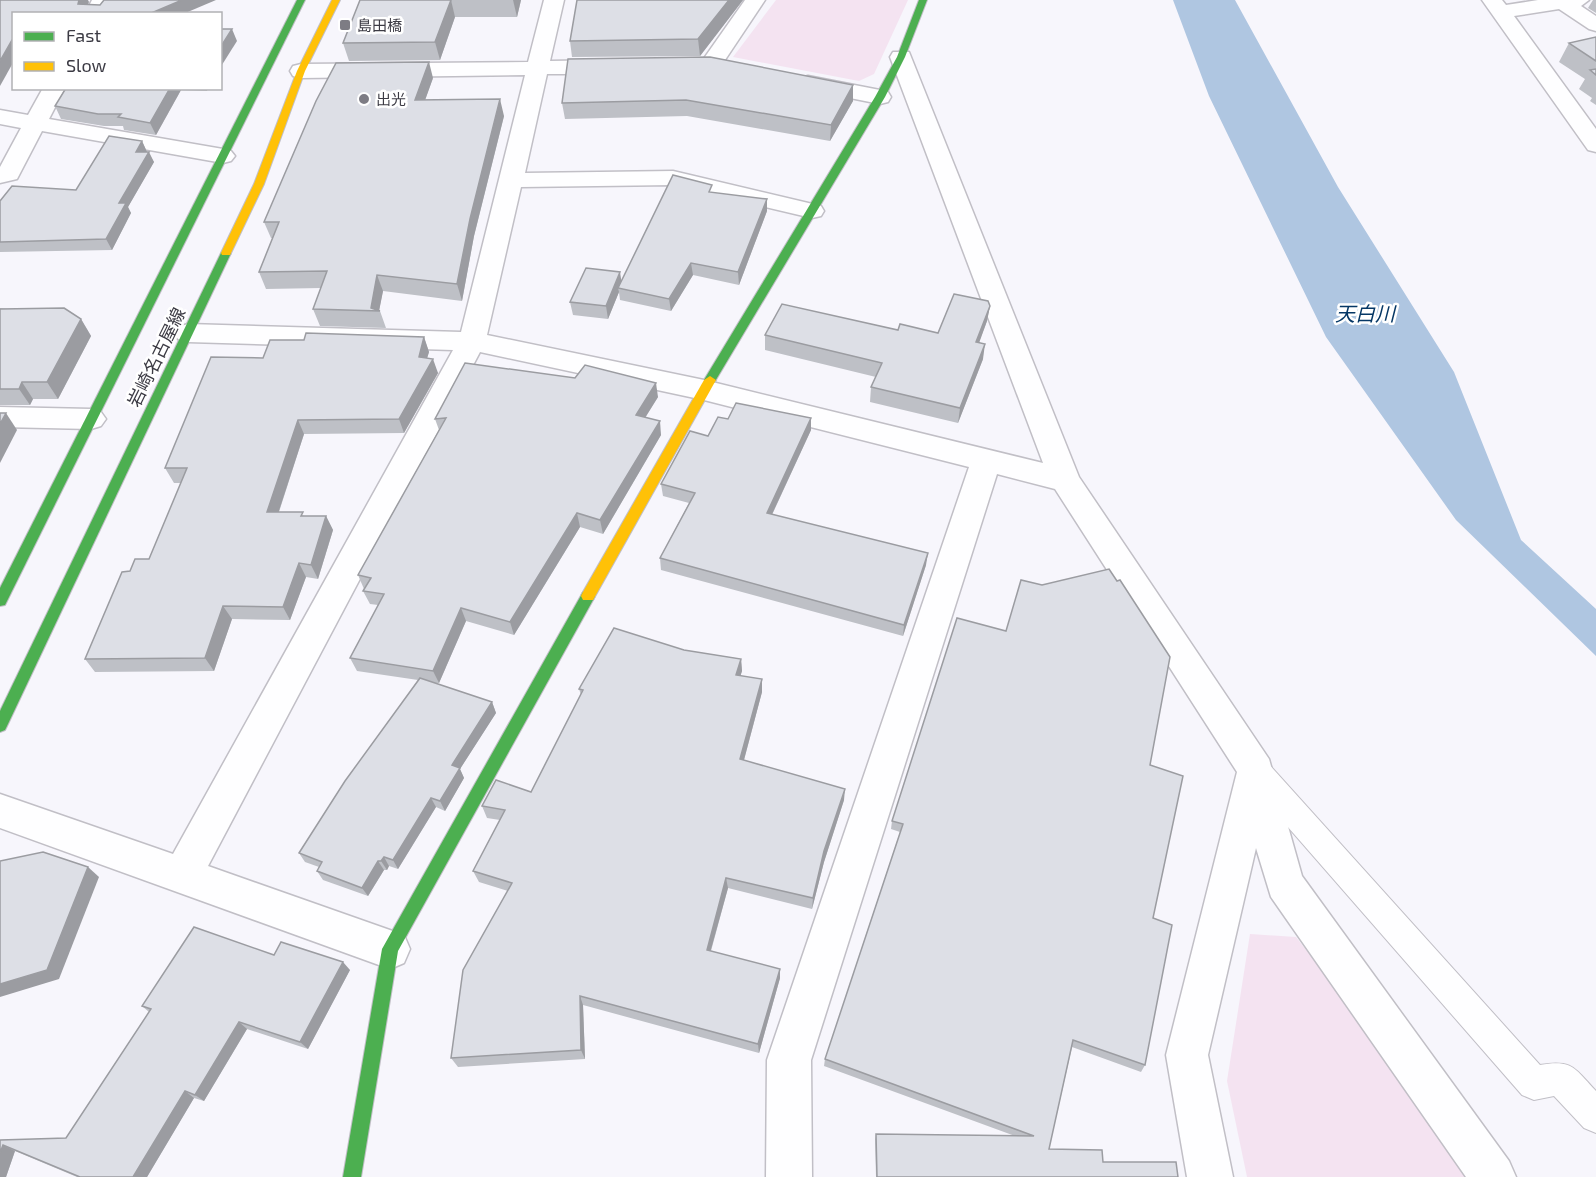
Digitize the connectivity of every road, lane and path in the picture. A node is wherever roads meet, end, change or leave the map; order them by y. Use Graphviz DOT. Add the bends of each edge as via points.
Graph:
graph roads {
  1 [pos="301,0"];
  2 [pos="336,0"];
  3 [pos="554,0"];
  4 [pos="755,0"];
  5 [pos="923,0"];
  6 [pos="1571,2"];
  7 [pos="1496,6"];
  8 [pos="1596,24"];
  9 [pos="901,57"];
  10 [pos="688,64"];
  11 [pos="711,64"];
  12 [pos="630,66"];
  13 [pos="733,68"];
  14 [pos="537,69"];
  15 [pos="301,71"];
  16 [pos="790,79"];
  17 [pos="53,90"];
  18 [pos="880,97"];
  19 [pos="0,117"];
  20 [pos="34,124"];
  21 [pos="1596,145"];
  22 [pos="223,156"];
  23 [pos="0,176"];
  24 [pos="511,180"];
  25 [pos="812,211"];
  26 [pos="188,333"];
  27 [pos="472,341"];
  28 [pos="704,390"];
  29 [pos="0,417"];
  30 [pos="91,419"];
  31 [pos="986,460"];
  32 [pos="1065,480"];
  33 [pos="0,602"];
  34 [pos="0,726"];
  35 [pos="1256,770"];
  36 [pos="0,812"];
  37 [pos="182,876"];
  38 [pos="390,949"];
  39 [pos="1596,1116"];
  40 [pos="352,1177"];
  41 [pos="789,1177"];
  42 [pos="1210,1177"];
  43 [pos="1493,1177"];
  1 -- 22 [label="main road, 岩崎名古屋線"];
  2 -- 15 [label="main road, 岩崎名古屋線"];
  3 -- 14 [label="street"];
  4 -- 11 [label="street"];
  5 -- 9 [label="main road"];
  6 -- 7 [label="street"];
  6 -- 8 [label="street"];
  7 -- 21 [label="street"];
  9 -- 18 [label="main road"];
  9 -- 32 [label="street"];
  10 -- 11 [label="street"];
  11 -- 13 [label="street"];
  12 -- 14 [label="street"];
  14 -- 15 [label="street"];
  14 -- 24 [label="street"];
  15 -- 26 [label="main road, 岩崎名古屋線" via="259,184"];
  16 -- 18 [label="street"];
  17 -- 20 [label="street"];
  18 -- 25 [label="main road"];
  19 -- 20 [label="street"];
  20 -- 22 [label="street"];
  20 -- 23 [label="street" via="8,174"];
  22 -- 30 [label="main road, 岩崎名古屋線"];
  24 -- 25 [label="street" via="674,178"];
  24 -- 27 [label="street"];
  25 -- 28 [label="main road"];
  26 -- 27 [label="street"];
  26 -- 34 [label="main road, 岩崎名古屋線"];
  27 -- 28 [label="street"];
  27 -- 37 [label="street"];
  28 -- 31 [label="street"];
  28 -- 38 [label="main road"];
  29 -- 30 [label="street"];
  30 -- 33 [label="main road, 岩崎名古屋線"];
  31 -- 32 [label="street"];
  31 -- 41 [label="street" via="789,1060"];
  32 -- 35 [label="street"];
  35 -- 39 [label="lane" via="1534,1083 1560,1078"];
  35 -- 42 [label="street" via="1187,1055"];
  35 -- 43 [label="street" via="1285,884"];
  36 -- 37 [label="street"];
  37 -- 38 [label="street"];
  38 -- 40 [label="main road"];
}
